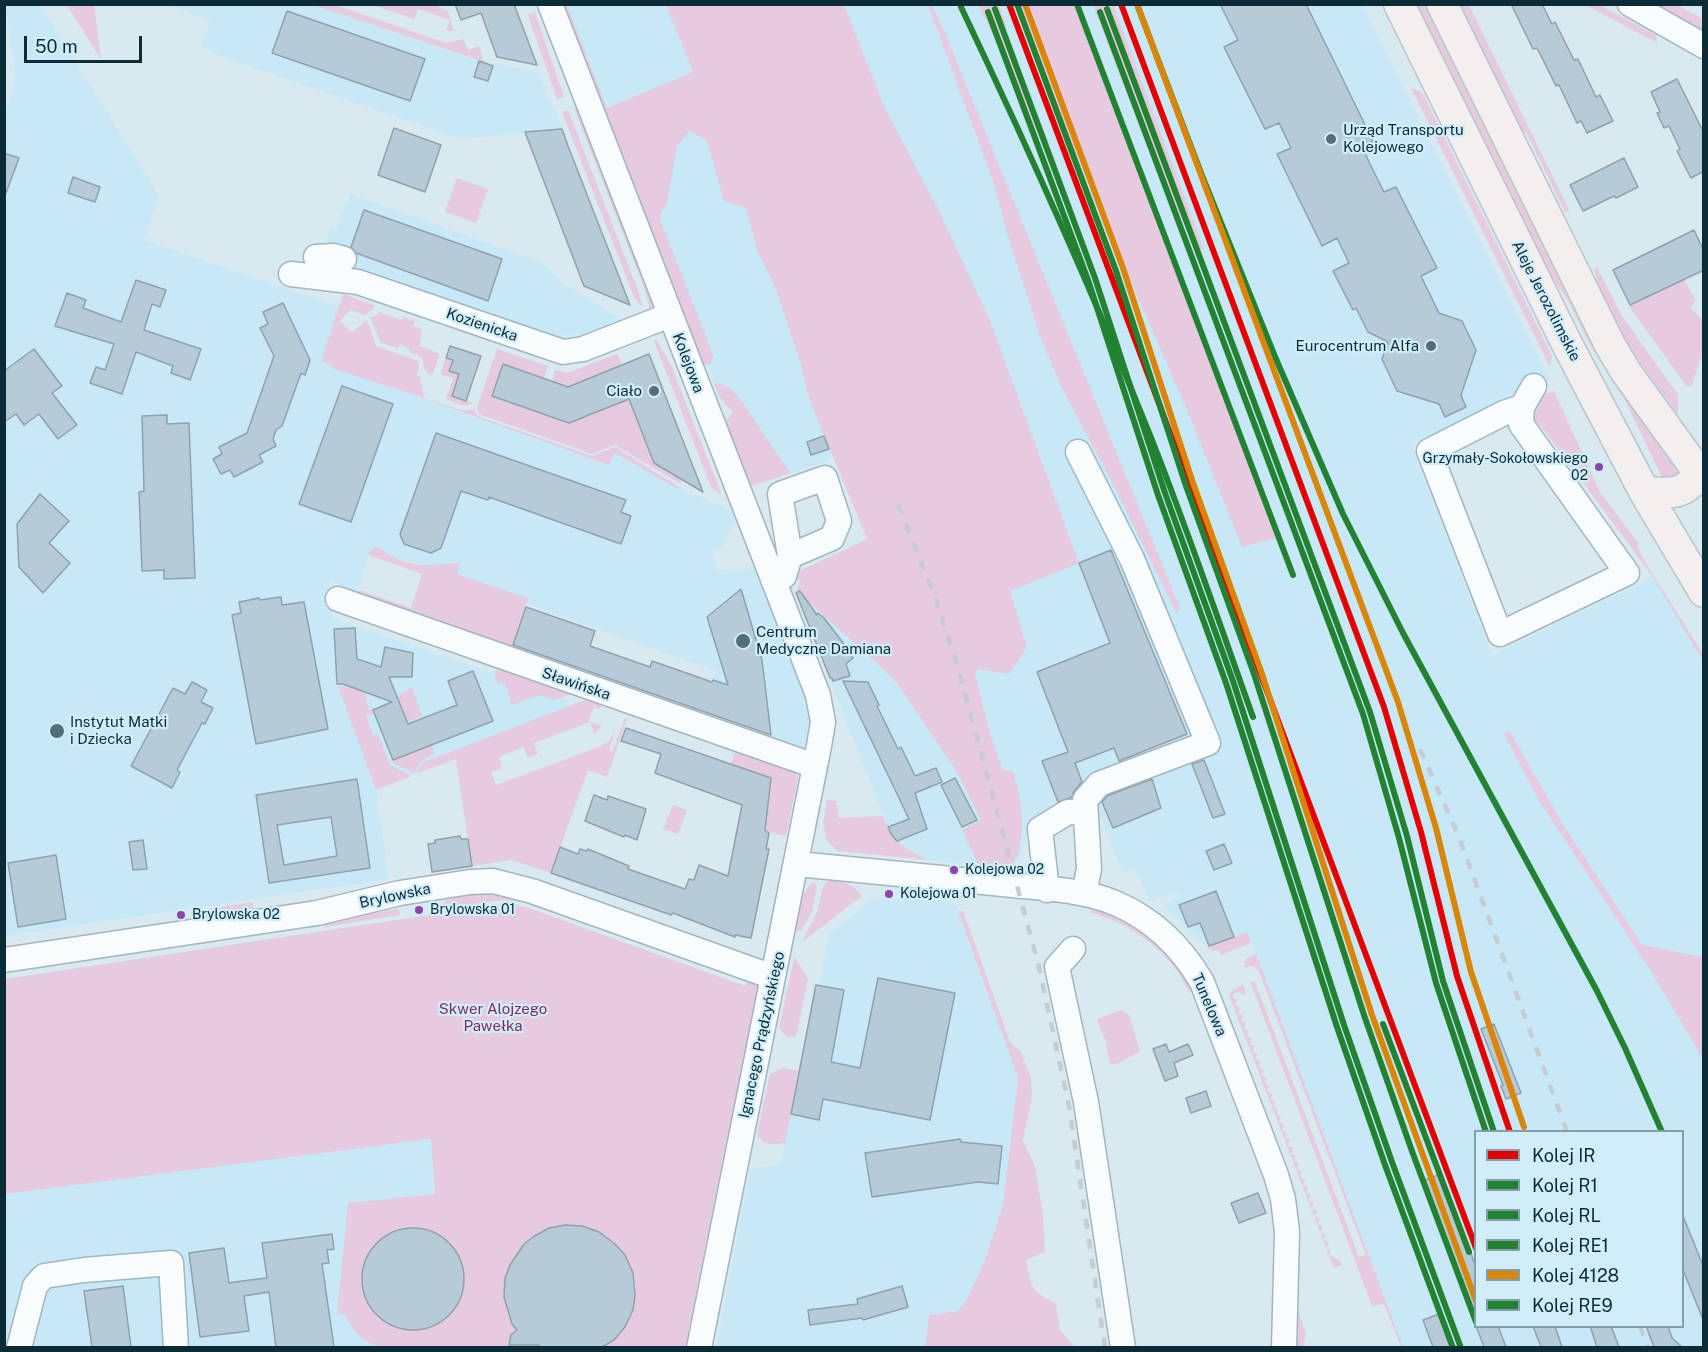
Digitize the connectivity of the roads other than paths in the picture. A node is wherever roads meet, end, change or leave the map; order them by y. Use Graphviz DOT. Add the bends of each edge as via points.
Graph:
graph roads {
  1 [pos="550,4"];
  2 [pos="1400,4"];
  3 [pos="1442,4"];
  4 [pos="1630,4"];
  5 [pos="1704,46"];
  6 [pos="316,257"];
  7 [pos="344,259"];
  8 [pos="291,274"];
  9 [pos="670,315"];
  10 [pos="1528,397"];
  11 [pos="1078,452"];
  12 [pos="1701,477"];
  13 [pos="1644,493"];
  14 [pos="790,556"];
  15 [pos="773,580"];
  16 [pos="1704,592"];
  17 [pos="338,600"];
  18 [pos="823,722"];
  19 [pos="815,766"];
  20 [pos="1085,812"];
  21 [pos="797,864"];
  22 [pos="1047,890"];
  23 [pos="1084,894"];
  24 [pos="1073,949"];
  25 [pos="5,954"];
  26 [pos="773,977"];
  27 [pos="19,1347"];
  28 [pos="176,1347"];
  29 [pos="699,1347"];
  30 [pos="1123,1347"];
  31 [pos="1284,1347"];
  1 -- 9 [label="street, Kolejowa"];
  2 -- 13 [label="main road, Aleje Jerozolimskie"];
  3 -- 12 [label="main road" via="1610,345"];
  4 -- 5 [label="street"];
  6 -- 7 [label="street"];
  8 -- 9 [label="street, Kozienicka" via="358,282 562,352 583,349"];
  9 -- 15 [label="street, Kolejowa" via="703,376"];
  10 -- 10 [label="street" via="1520,421 1524,431 1627,573 1500,634 1429,451"];
  11 -- 20 [label="street" via="1132,559 1208,742 1098,784 1085,800"];
  12 -- 13 [label="main road" via="1681,492"];
  13 -- 16 [label="main road, Aleje Jerozolimskie"];
  14 -- 15 [label="street" via="784,576"];
  15 -- 18 [label="street, Kolejowa" via="818,695"];
  17 -- 19 [label="street, Sławińska"];
  18 -- 19 [label="street, Ignacego Prądzyńskiego"];
  19 -- 21 [label="street, Ignacego Prądzyńskiego"];
  20 -- 22 [label="street" via="1068,812 1040,830"];
  20 -- 23 [label="street" via="1089,869"];
  21 -- 22 [label="street, Tunelowa"];
  21 -- 26 [label="street, Ignacego Prądzyńskiego"];
  22 -- 23 [label="street, Tunelowa"];
  23 -- 31 [label="street, Tunelowa" via="1112,902 1145,920 1177,947 1202,982 1283,1199 1287,1232"];
  24 -- 30 [label="street" via="1057,967 1086,1102"];
  25 -- 26 [label="street, Brylowska" via="317,913 409,891 493,881 532,891"];
  26 -- 29 [label="street, Ignacego Prądzyńskiego"];
  27 -- 28 [label="street" via="35,1286 44,1276 171,1263"];
}
